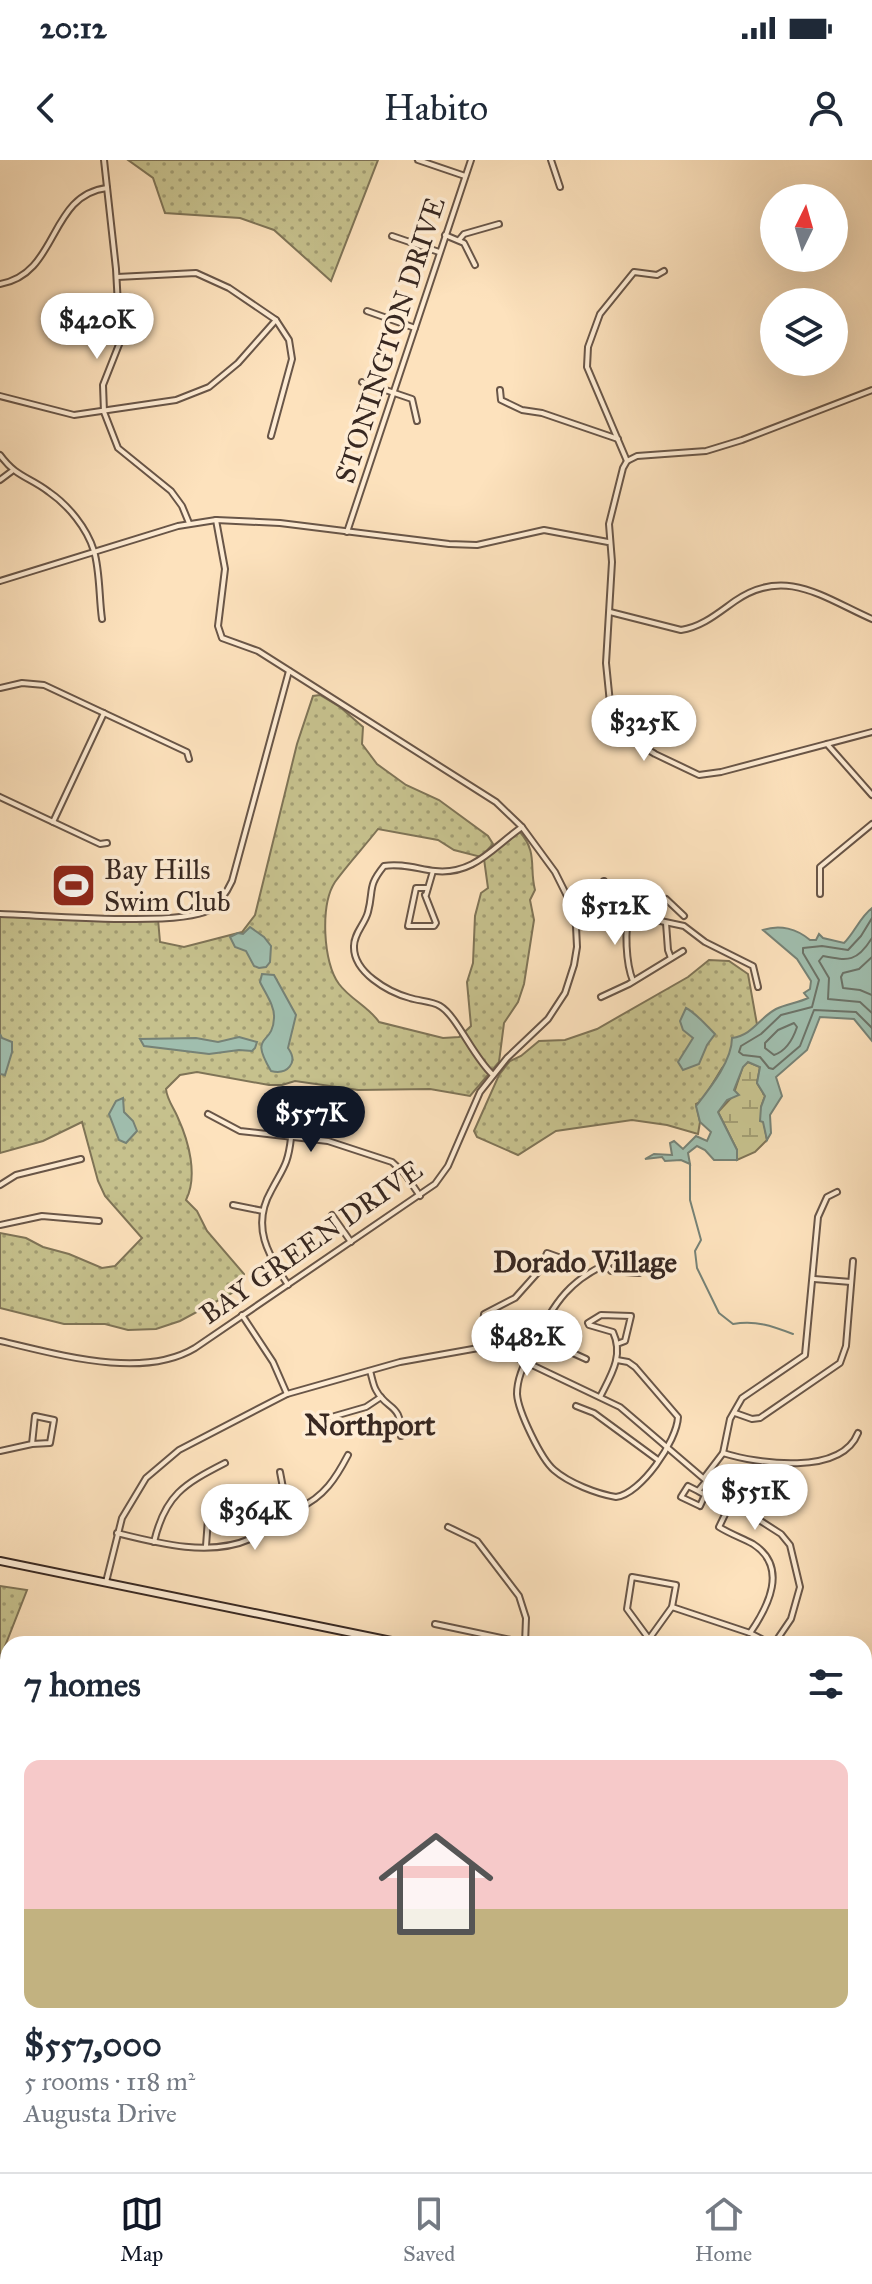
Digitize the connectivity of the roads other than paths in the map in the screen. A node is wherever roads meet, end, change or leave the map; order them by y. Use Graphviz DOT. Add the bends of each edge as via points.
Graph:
graph roads {
  1 [pos="104,160"];
  2 [pos="418,160"];
  3 [pos="471,160"];
  4 [pos="551,160"];
  5 [pos="465,176"];
  6 [pos="560,187"];
  7 [pos="107,188"];
  8 [pos="499,224"];
  9 [pos="445,235"];
  10 [pos="392,236"];
  11 [pos="459,240"];
  12 [pos="440,252"];
  13 [pos="475,265"];
  14 [pos="664,271"];
  15 [pos="117,277"];
  16 [pos="0,284"];
  17 [pos="367,311"];
  18 [pos="276,320"];
  19 [pos="415,328"];
  20 [pos="362,382"];
  21 [pos="500,390"];
  22 [pos="872,390"];
  23 [pos="393,392"];
  24 [pos="0,396"];
  25 [pos="104,412"];
  26 [pos="417,421"];
  27 [pos="271,436"];
  28 [pos="618,439"];
  29 [pos="0,455"];
  30 [pos="627,461"];
  31 [pos="12,471"];
  32 [pos="0,480"];
  33 [pos="216,520"];
  34 [pos="189,523"];
  35 [pos="347,532"];
  36 [pos="608,542"];
  37 [pos="94,551"];
  38 [pos="0,581"];
  39 [pos="610,612"];
  40 [pos="102,619"];
  41 [pos="872,619"];
  42 [pos="289,671"];
  43 [pos="0,688"];
  44 [pos="104,713"];
  45 [pos="872,732"];
  46 [pos="827,744"];
  47 [pos="189,759"];
  48 [pos="872,795"];
  49 [pos="0,797"];
  50 [pos="53,822"];
  51 [pos="872,824"];
  52 [pos="522,827"];
  53 [pos="107,843"];
  54 [pos="433,871"];
  55 [pos="604,881"];
  56 [pos="428,888"];
  57 [pos="820,894"];
  58 [pos="607,906"];
  59 [pos="630,911"];
  60 [pos="0,914"];
  61 [pos="574,914"];
  62 [pos="642,916"];
  63 [pos="684,916"];
  64 [pos="666,923"];
  65 [pos="683,951"];
  66 [pos="671,958"];
  67 [pos="633,981"];
  68 [pos="758,987"];
  69 [pos="601,997"];
  70 [pos="493,1075"];
  71 [pos="208,1114"];
  72 [pos="291,1138"];
  73 [pos="81,1159"];
  74 [pos="0,1185"];
  75 [pos="837,1192"];
  76 [pos="420,1196"];
  77 [pos="233,1205"];
  78 [pos="263,1211"];
  79 [pos="332,1215"];
  80 [pos="99,1221"];
  81 [pos="0,1225"];
  82 [pos="351,1242"];
  83 [pos="619,1259"];
  84 [pos="853,1261"];
  85 [pos="606,1264"];
  86 [pos="639,1273"];
  87 [pos="585,1275"];
  88 [pos="814,1279"];
  89 [pos="851,1282"];
  90 [pos="288,1285"];
  91 [pos="242,1315"];
  92 [pos="0,1341"];
  93 [pos="536,1341"];
  94 [pos="617,1344"];
  95 [pos="481,1347"];
  96 [pos="586,1359"];
  97 [pos="617,1360"];
  98 [pos="525,1362"];
  99 [pos="370,1371"];
  100 [pos="287,1394"];
  101 [pos="381,1397"];
  102 [pos="600,1397"];
  103 [pos="576,1406"];
  104 [pos="735,1413"];
  105 [pos="314,1422"];
  106 [pos="858,1433"];
  107 [pos="401,1436"];
  108 [pos="32,1444"];
  109 [pos="668,1448"];
  110 [pos="0,1451"];
  111 [pos="723,1453"];
  112 [pos="348,1455"];
  113 [pos="658,1460"];
  114 [pos="225,1463"];
  115 [pos="280,1472"];
  116 [pos="705,1479"];
  117 [pos="698,1491"];
  118 [pos="240,1492"];
  119 [pos="731,1502"];
  120 [pos="287,1509"];
  121 [pos="448,1527"];
  122 [pos="117,1533"];
  123 [pos="154,1542"];
  124 [pos="206,1546"];
  125 [pos="0,1561"];
  126 [pos="106,1582"];
  127 [pos="672,1607"];
  128 [pos="435,1624"];
  129 [pos="750,1633"];
  130 [pos="367,1636"];
  131 [pos="492,1636"];
  132 [pos="525,1636"];
  133 [pos="647,1636"];
  134 [pos="651,1636"];
  135 [pos="756,1636"];
  136 [pos="778,1636"];
  1 -- 7 [label="street"];
  2 -- 5 [label="street"];
  3 -- 5 [label="street, STONINGTON DRIVE"];
  4 -- 6 [label="street"];
  5 -- 9 [label="street, STONINGTON DRIVE"];
  7 -- 15 [label="street"];
  7 -- 16 [label="street" via="83,195 68,209 28,273"];
  8 -- 11 [label="street"];
  9 -- 11 [label="street"];
  9 -- 12 [label="street, STONINGTON DRIVE"];
  10 -- 12 [label="street"];
  11 -- 13 [label="street"];
  12 -- 19 [label="street, STONINGTON DRIVE"];
  14 -- 28 [label="street" via="634,272 600,314 588,347 587,367"];
  15 -- 18 [label="street" via="196,273"];
  15 -- 25 [label="street" via="120,342 103,385"];
  17 -- 19 [label="street"];
  18 -- 25 [label="street" via="209,387 176,400"];
  18 -- 27 [label="street" via="289,340 292,359"];
  19 -- 23 [label="street, STONINGTON DRIVE"];
  20 -- 23 [label="street"];
  21 -- 28 [label="street" via="501,400 522,410"];
  22 -- 30 [label="street" via="706,451"];
  23 -- 26 [label="street" via="412,399"];
  23 -- 35 [label="street, STONINGTON DRIVE"];
  24 -- 25 [label="street" via="74,415"];
  25 -- 34 [label="street" via="118,448 171,491"];
  28 -- 30 [label="street"];
  29 -- 31 [label="street"];
  30 -- 36 [label="street"];
  31 -- 32 [label="street"];
  31 -- 37 [label="street" via="65,503"];
  33 -- 34 [label="street"];
  33 -- 35 [label="street"];
  33 -- 42 [label="street, BAY GREEN DRIVE" via="225,569 219,633"];
  34 -- 37 [label="street"];
  35 -- 36 [label="street" via="477,545 556,530"];
  36 -- 39 [label="street"];
  37 -- 38 [label="street"];
  37 -- 40 [label="street"];
  39 -- 41 [label="street" via="692,628 749,591 782,583"];
  39 -- 46 [label="street" via="606,663 611,713 626,736 645,748 699,775"];
  42 -- 52 [label="street, BAY GREEN DRIVE" via="496,802"];
  42 -- 60 [label="street" via="232,881 211,909 182,918"];
  43 -- 44 [label="street" via="44,685"];
  44 -- 47 [label="street" via="187,752"];
  44 -- 50 [label="street"];
  45 -- 46 [label="street"];
  46 -- 48 [label="street"];
  49 -- 50 [label="street"];
  50 -- 53 [label="street"];
  51 -- 57 [label="street" via="820,867"];
  52 -- 54 [label="street" via="475,864 452,872"];
  52 -- 61 [label="street, BAY GREEN DRIVE" via="562,882"];
  54 -- 56 [label="street"];
  54 -- 70 [label="street" via="384,866 370,888 354,952 364,972 386,987 441,1006"];
  55 -- 58 [label="street"];
  56 -- 56 [label="street" via="425,895 436,923 408,926 416,888"];
  58 -- 59 [label="street"];
  58 -- 61 [label="street"];
  59 -- 62 [label="street"];
  59 -- 67 [label="street"];
  61 -- 70 [label="street, BAY GREEN DRIVE" via="577,947 565,993 548,1019"];
  62 -- 63 [label="street" via="666,899"];
  62 -- 64 [label="street"];
  64 -- 66 [label="street"];
  64 -- 68 [label="street" via="684,926 753,966"];
  65 -- 66 [label="street"];
  66 -- 67 [label="street"];
  67 -- 69 [label="street"];
  70 -- 76 [label="street, BAY GREEN DRIVE" via="471,1109 445,1172"];
  71 -- 72 [label="street" via="240,1131"];
  72 -- 76 [label="street" via="338,1144 392,1162"];
  72 -- 78 [label="street" via="287,1164"];
  73 -- 74 [label="street" via="16,1175"];
  75 -- 88 [label="street" via="827,1197 818,1217"];
  76 -- 82 [label="street, BAY GREEN DRIVE"];
  77 -- 78 [label="street"];
  78 -- 90 [label="street" via="264,1245"];
  79 -- 82 [label="street"];
  80 -- 81 [label="street" via="42,1216"];
  82 -- 90 [label="street, BAY GREEN DRIVE"];
  83 -- 85 [label="street"];
  84 -- 89 [label="street"];
  85 -- 86 [label="street" via="611,1271"];
  85 -- 87 [label="street"];
  87 -- 93 [label="street" via="556,1303"];
  87 -- 95 [label="street" via="575,1263 547,1253 540,1270 515,1298 484,1314"];
  88 -- 89 [label="street"];
  88 -- 104 [label="street" via="805,1355 742,1398"];
  89 -- 104 [label="street" via="840,1363 760,1418"];
  90 -- 91 [label="street, BAY GREEN DRIVE"];
  91 -- 92 [label="street, BAY GREEN DRIVE" via="184,1355 149,1364 64,1357"];
  91 -- 100 [label="street"];
  93 -- 96 [label="street"];
  93 -- 98 [label="street"];
  94 -- 94 [label="street" via="625,1341 631,1316 601,1315 588,1323 613,1332"];
  94 -- 97 [label="street"];
  95 -- 98 [label="street"];
  95 -- 99 [label="street"];
  97 -- 102 [label="street"];
  97 -- 109 [label="street" via="635,1367 677,1414 677,1430"];
  98 -- 102 [label="street"];
  98 -- 113 [label="street" via="519,1404 553,1470 603,1494 622,1496"];
  99 -- 100 [label="street"];
  99 -- 101 [label="street"];
  100 -- 122 [label="street" via="179,1450 146,1478"];
  101 -- 105 [label="street" via="366,1407"];
  101 -- 107 [label="street" via="396,1410"];
  102 -- 109 [label="street"];
  103 -- 113 [label="street" via="594,1413"];
  104 -- 111 [label="street"];
  106 -- 111 [label="street" via="832,1458 813,1464"];
  108 -- 108 [label="street" via="50,1443 54,1420 35,1416"];
  108 -- 110 [label="street"];
  109 -- 113 [label="street"];
  109 -- 116 [label="street"];
  111 -- 116 [label="street"];
  112 -- 120 [label="street" via="323,1492"];
  114 -- 123 [label="street" via="179,1490 162,1514"];
  115 -- 120 [label="street"];
  116 -- 117 [label="street"];
  116 -- 119 [label="street"];
  117 -- 117 [label="street" via="688,1486 681,1497 700,1506 705,1495"];
  118 -- 124 [label="street" via="208,1519"];
  119 -- 129 [label="street" via="719,1527 762,1552 773,1578 767,1606"];
  119 -- 136 [label="street" via="790,1545 800,1587 791,1619"];
  120 -- 124 [label="street" via="254,1538"];
  121 -- 132 [label="street" via="477,1541 519,1596"];
  122 -- 123 [label="street"];
  122 -- 126 [label="street"];
  123 -- 124 [label="street"];
  125 -- 126 [label="main road"];
  126 -- 130 [label="main road"];
  127 -- 129 [label="street"];
  127 -- 133 [label="street" via="676,1585 632,1577 627,1609"];
  127 -- 134 [label="street"];
  128 -- 131 [label="street"];
  129 -- 135 [label="street"];
}
